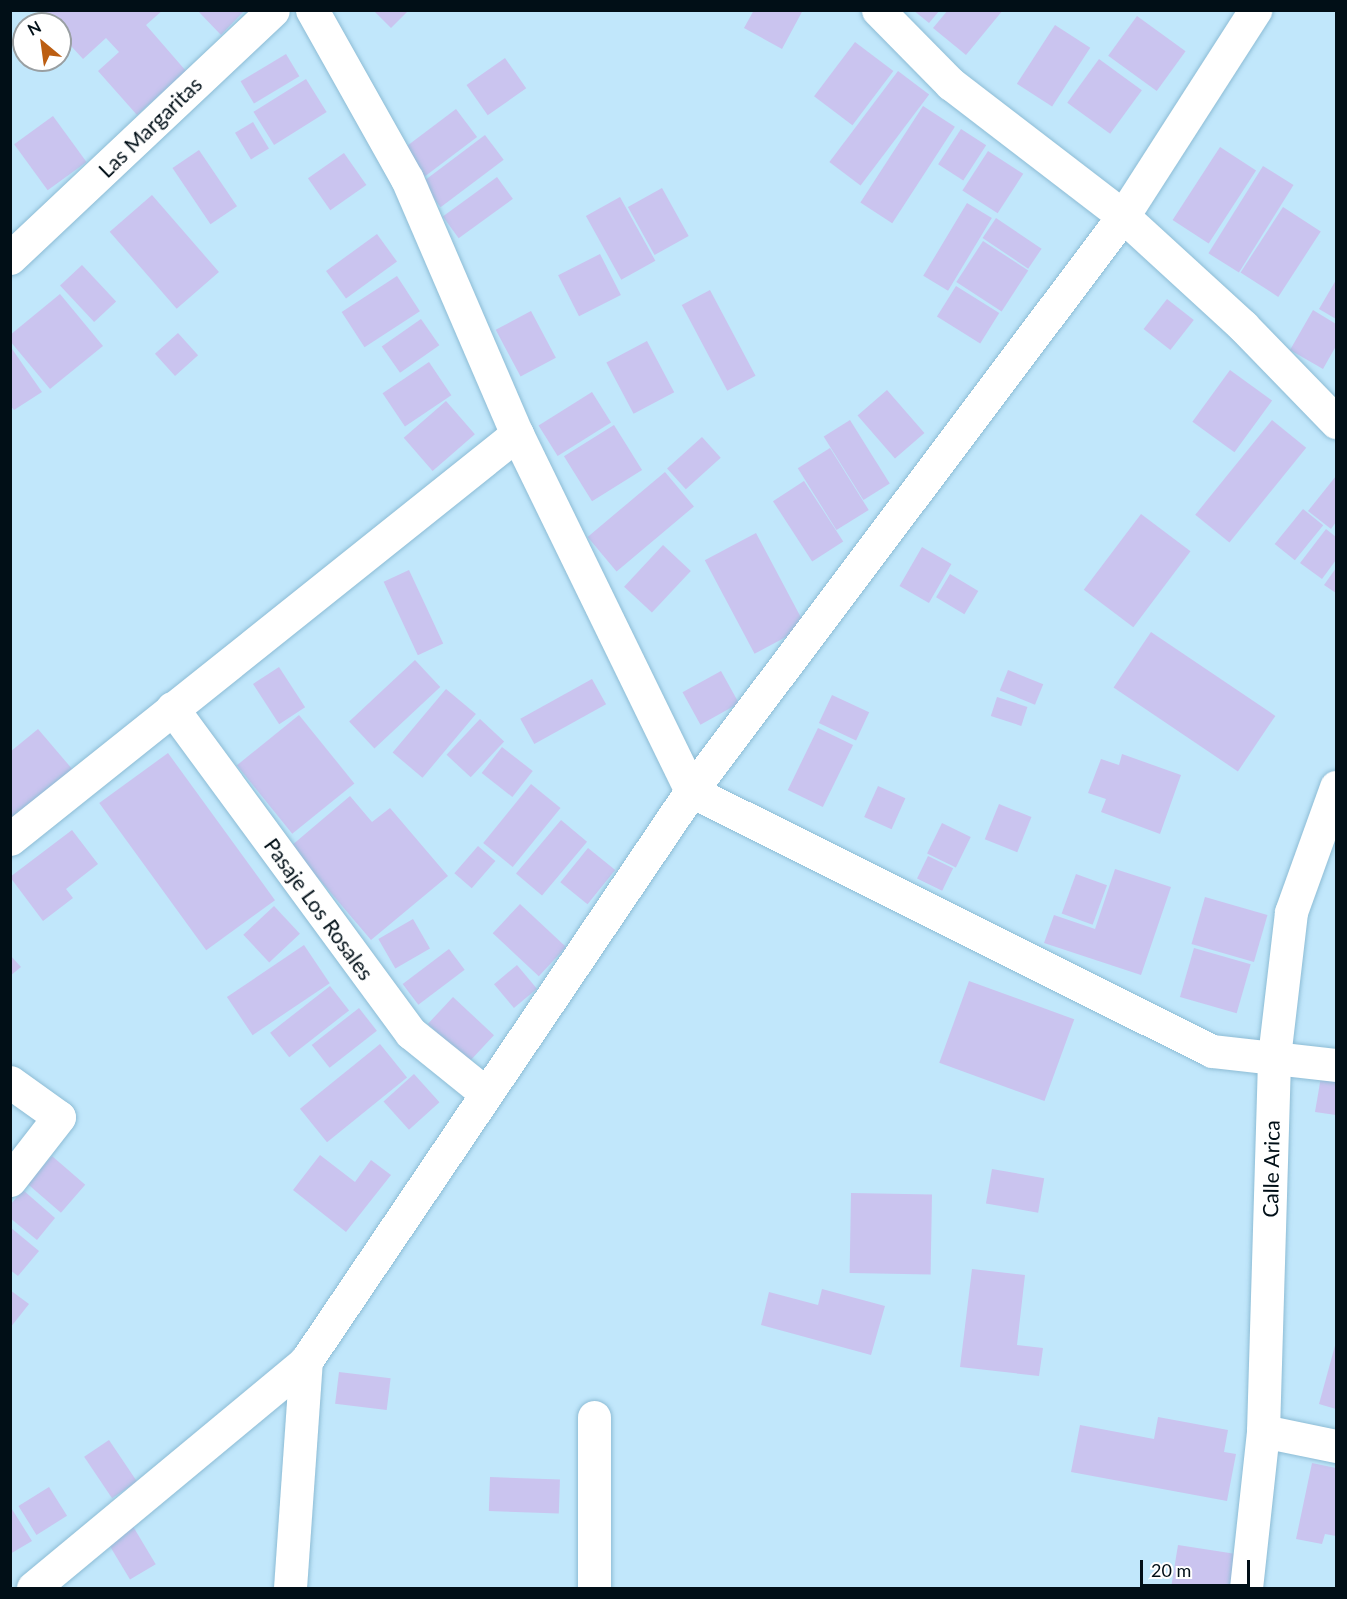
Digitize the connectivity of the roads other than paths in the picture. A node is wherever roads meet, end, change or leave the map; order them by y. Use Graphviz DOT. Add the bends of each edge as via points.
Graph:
graph roads {
  1 [pos="273,10"];
  2 [pos="312,10"];
  3 [pos="878,10"];
  4 [pos="1255,10"];
  5 [pos="1123,216"];
  6 [pos="19,251"];
  7 [pos="1336,422"];
  8 [pos="517,434"];
  9 [pos="172,708"];
  10 [pos="1336,787"];
  11 [pos="691,791"];
  12 [pos="10,839"];
  13 [pos="1274,1057"];
  14 [pos="1336,1065"];
  15 [pos="10,1082"];
  16 [pos="484,1092"];
  17 [pos="10,1180"];
  18 [pos="306,1361"];
  19 [pos="594,1417"];
  20 [pos="1263,1431"];
  21 [pos="1336,1446"];
  22 [pos="1246,1574"];
  23 [pos="33,1588"];
  24 [pos="290,1588"];
  25 [pos="594,1588"];
  1 -- 6 [label="street, Las Margaritas"];
  2 -- 8 [label="street" via="407,179"];
  3 -- 5 [label="street" via="951,84"];
  4 -- 5 [label="street"];
  5 -- 7 [label="street" via="1243,326"];
  5 -- 11 [label="street"];
  8 -- 9 [label="street"];
  8 -- 11 [label="street"];
  9 -- 12 [label="street"];
  9 -- 16 [label="street, Pasaje Los Rosales" via="411,1033"];
  10 -- 13 [label="street, Calle Arica" via="1291,912"];
  11 -- 13 [label="street" via="1212,1051"];
  11 -- 16 [label="street"];
  13 -- 14 [label="street"];
  13 -- 20 [label="street, Calle Arica"];
  15 -- 17 [label="street" via="59,1117"];
  16 -- 18 [label="street"];
  18 -- 23 [label="street"];
  18 -- 24 [label="street"];
  19 -- 25 [label="street"];
  20 -- 21 [label="street"];
  20 -- 22 [label="street, Calle Arica"];
}
